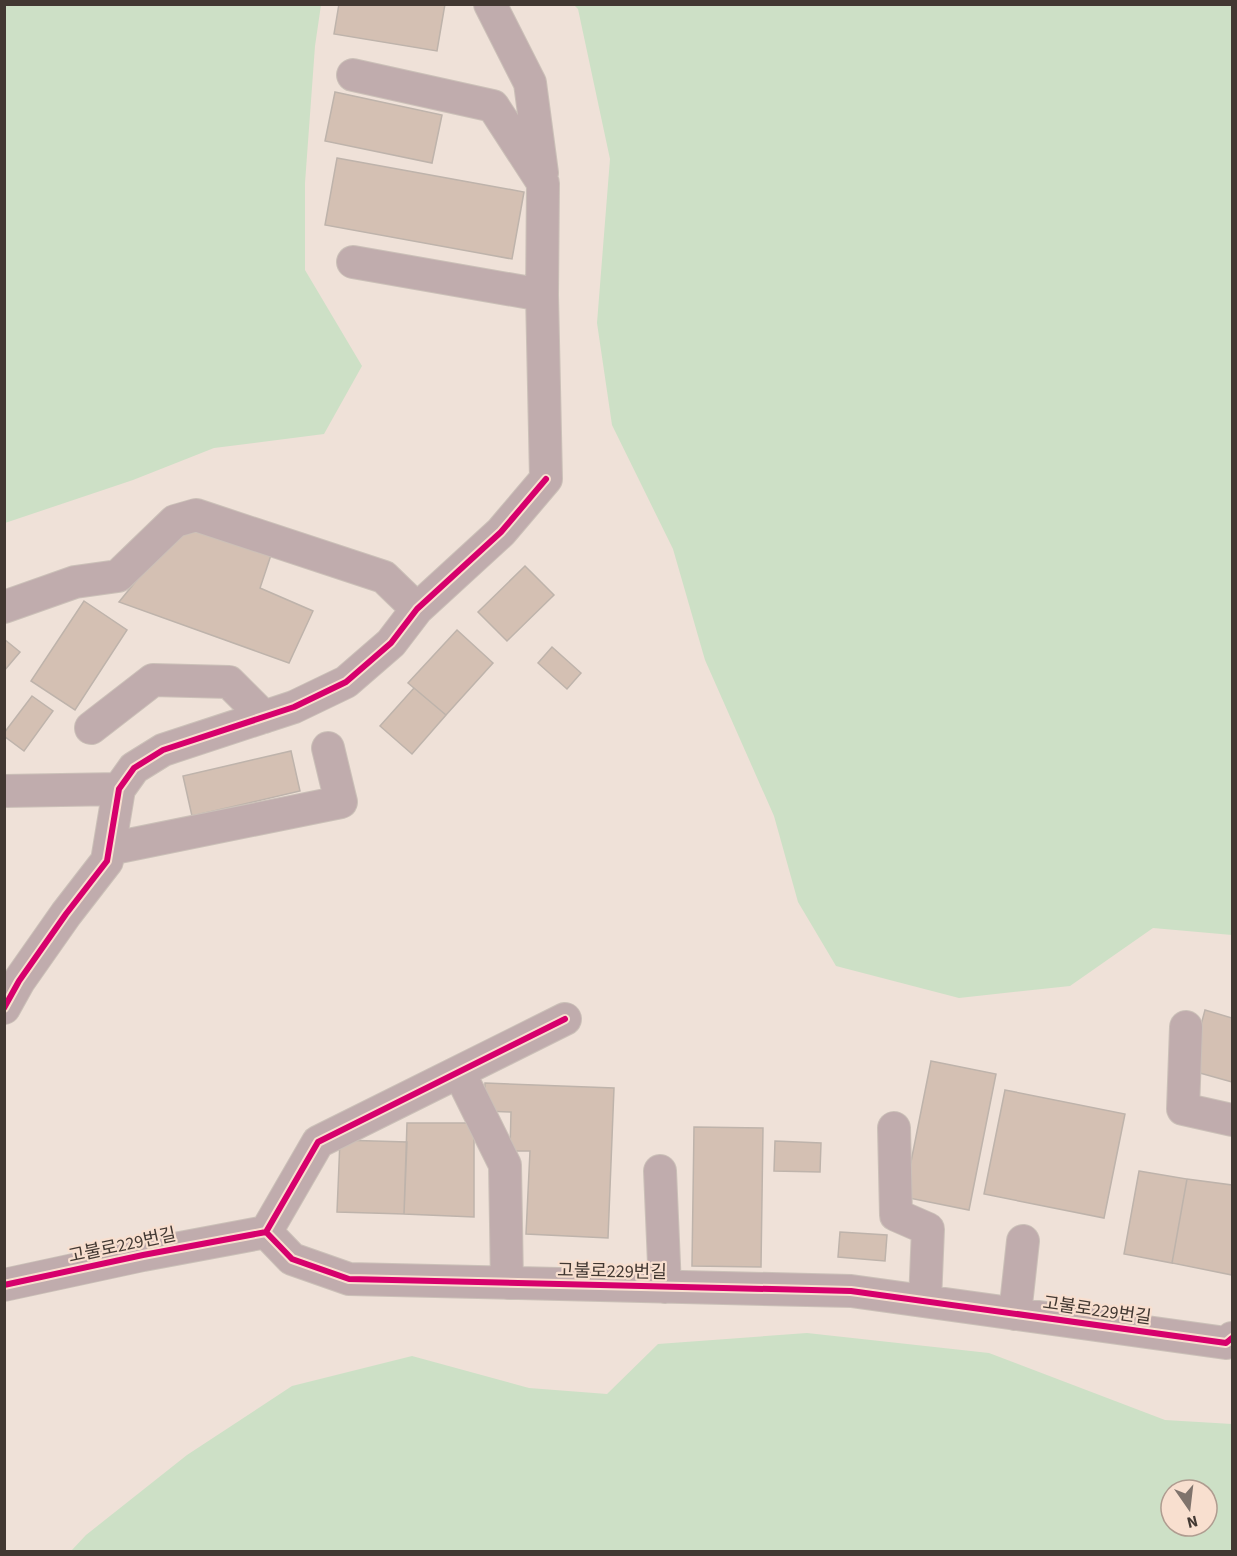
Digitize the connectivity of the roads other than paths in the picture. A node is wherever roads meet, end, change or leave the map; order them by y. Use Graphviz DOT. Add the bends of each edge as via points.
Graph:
graph roads {
  1 [pos="490,4"];
  2 [pos="353,75"];
  3 [pos="543,183"];
  4 [pos="353,262"];
  5 [pos="542,295"];
  6 [pos="4,607"];
  7 [pos="417,609"];
  8 [pos="264,717"];
  9 [pos="91,728"];
  10 [pos="328,748"];
  11 [pos="119,789"];
  12 [pos="4,791"];
  13 [pos="109,849"];
  14 [pos="4,1008"];
  15 [pos="565,1018"];
  16 [pos="1186,1027"];
  17 [pos="459,1072"];
  18 [pos="1233,1120"];
  19 [pos="894,1128"];
  20 [pos="660,1171"];
  21 [pos="266,1232"];
  22 [pos="1023,1241"];
  23 [pos="507,1283"];
  24 [pos="4,1285"];
  25 [pos="665,1287"];
  26 [pos="925,1301"];
  27 [pos="1016,1314"];
  28 [pos="1233,1338"];
  1 -- 3 [label="street" via="530,83"];
  2 -- 3 [label="street" via="493,106"];
  3 -- 5 [label="street"];
  4 -- 5 [label="street"];
  5 -- 7 [label="street" via="546,480 501,532"];
  6 -- 7 [label="street" via="75,582 118,576 175,521 196,515 384,577"];
  7 -- 8 [label="street" via="391,643 346,682"];
  8 -- 9 [label="street" via="228,682 153,680"];
  8 -- 11 [label="street" via="163,750 134,768"];
  10 -- 13 [label="street" via="341,802"];
  11 -- 12 [label="street"];
  11 -- 13 [label="street"];
  13 -- 14 [label="street" via="106,861 19,981"];
  15 -- 17 [label="street"];
  16 -- 18 [label="street" via="1183,1109"];
  17 -- 21 [label="street" via="318,1142"];
  17 -- 23 [label="street" via="505,1165"];
  19 -- 26 [label="street" via="896,1215 928,1229"];
  20 -- 25 [label="street"];
  21 -- 23 [label="street, 고불로229번길" via="292,1259 349,1279"];
  21 -- 24 [label="street, 고불로229번길"];
  22 -- 27 [label="street"];
  23 -- 25 [label="street, 고불로229번길"];
  25 -- 26 [label="street, 고불로229번길" via="851,1291"];
  26 -- 27 [label="street, 고불로229번길"];
  27 -- 28 [label="street, 고불로229번길" via="1226,1343"];
}
